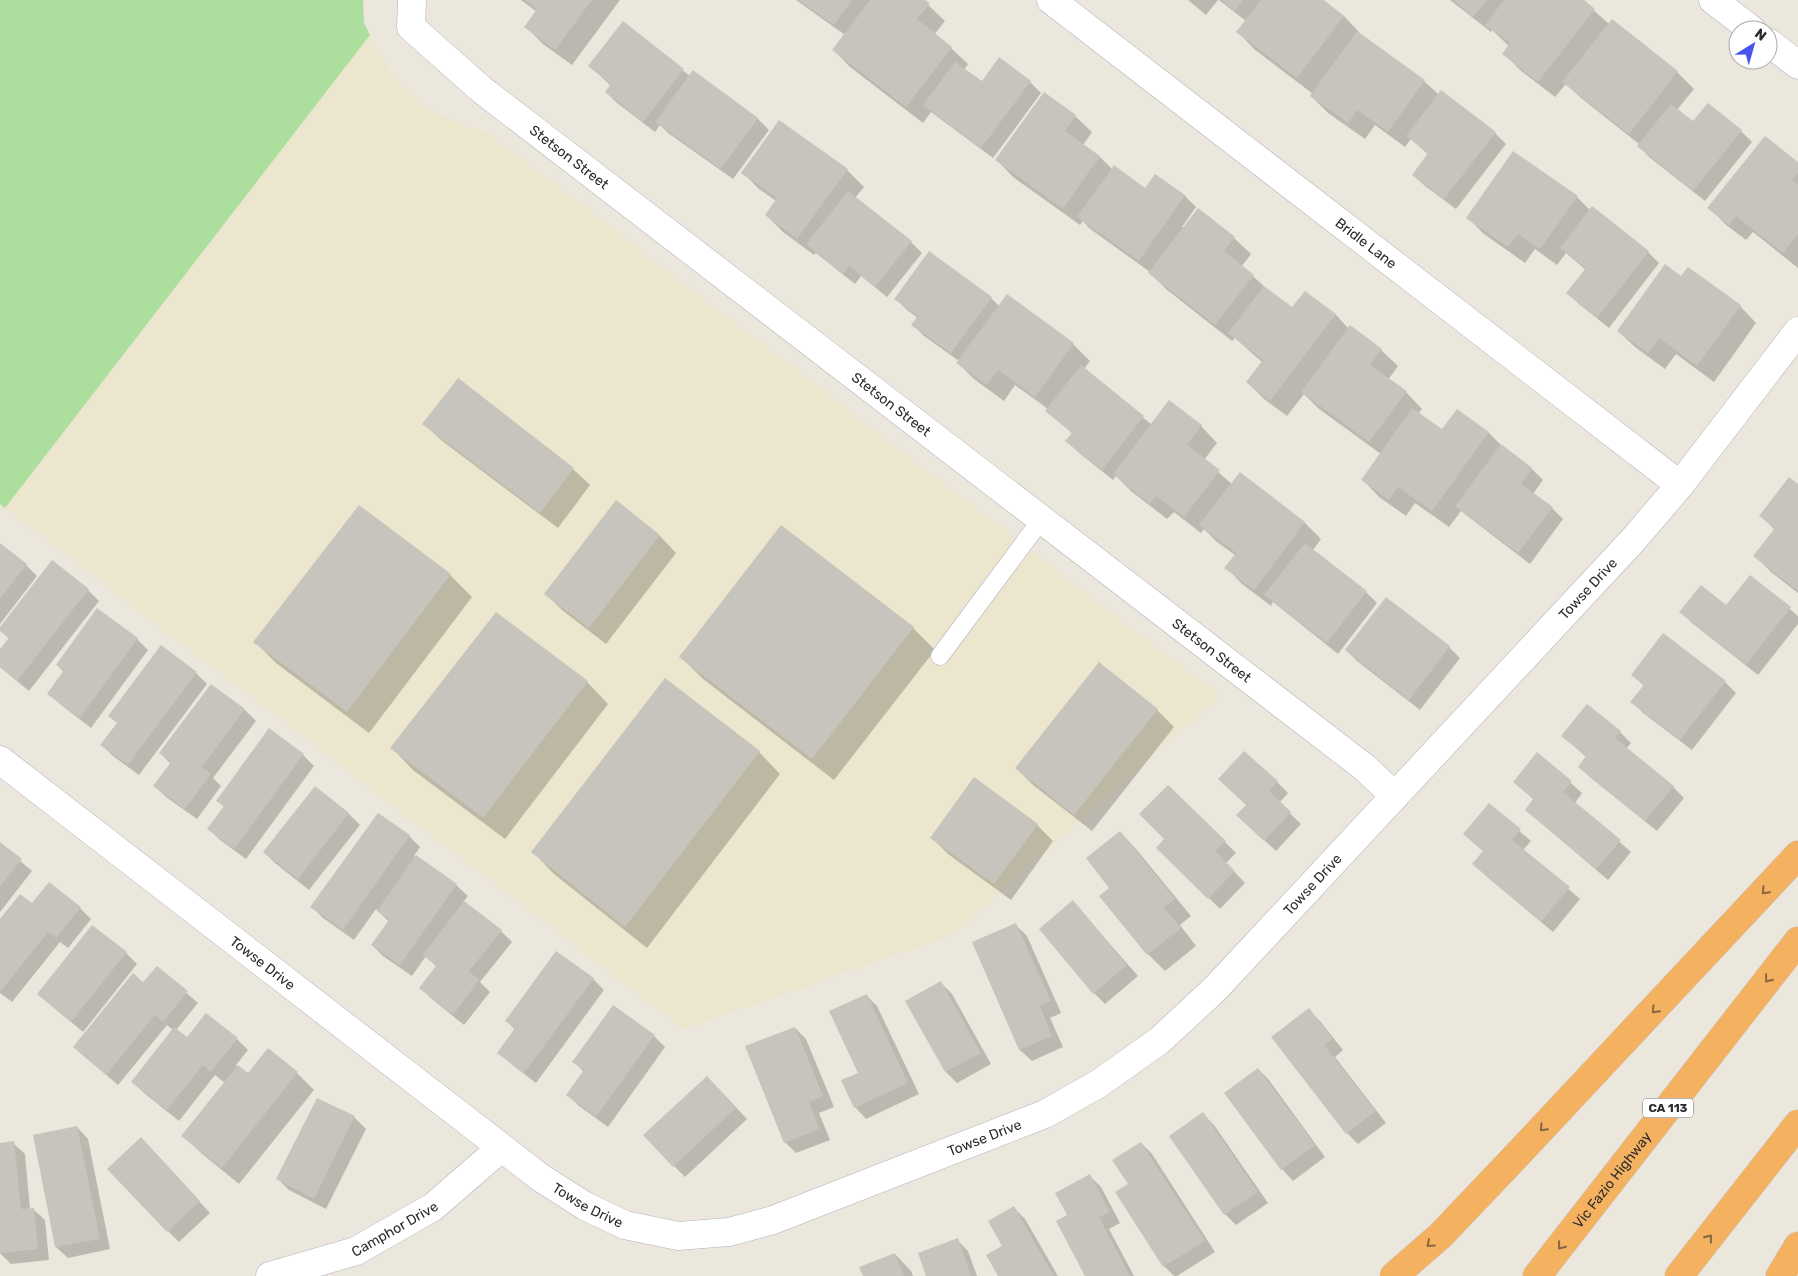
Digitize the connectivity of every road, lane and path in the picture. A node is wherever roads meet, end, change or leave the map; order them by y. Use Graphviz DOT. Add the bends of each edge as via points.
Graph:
graph roads {
  1 [pos="412,0"];
  2 [pos="1051,0"];
  3 [pos="1713,0"];
  4 [pos="1739,20"];
  5 [pos="1778,50"];
  6 [pos="1798,66"];
  7 [pos="1798,331"];
  8 [pos="1680,485"];
  9 [pos="1041,520"];
  10 [pos="940,656"];
  11 [pos="0,760"];
  12 [pos="1395,796"];
  13 [pos="1798,855"];
  14 [pos="1798,941"];
  15 [pos="1798,1124"];
  16 [pos="501,1148"];
  17 [pos="1798,1246"];
  18 [pos="270,1276"];
  19 [pos="1394,1276"];
  20 [pos="1537,1276"];
  21 [pos="1679,1276"];
  22 [pos="1780,1276"];
  1 -- 9 [label="street, Stetson Street" via="411,27 482,90"];
  2 -- 8 [label="street, Bridle Lane"];
  3 -- 4 [label="street"];
  5 -- 6 [label="street"];
  7 -- 8 [label="street, Towse Drive"];
  8 -- 12 [label="street, Towse Drive" via="1634,539"];
  9 -- 10 [label="lane"];
  9 -- 12 [label="street, Stetson Street" via="1364,766"];
  11 -- 16 [label="street, Towse Drive"];
  12 -- 16 [label="street, Towse Drive" via="1215,989 1159,1042 1098,1084 1045,1114 773,1220 729,1232 678,1236 624,1225 585,1206"];
  13 -- 19 [label="highway, one-way" via="1525,1147 1441,1234"];
  14 -- 20 [label="highway, Vic Fazio Highway / CA 113, one-way"];
  21 -- 15 [label="highway, one-way"];
  16 -- 18 [label="street, Camphor Drive" via="433,1207 356,1251"];
  17 -- 22 [label="highway"];
}
